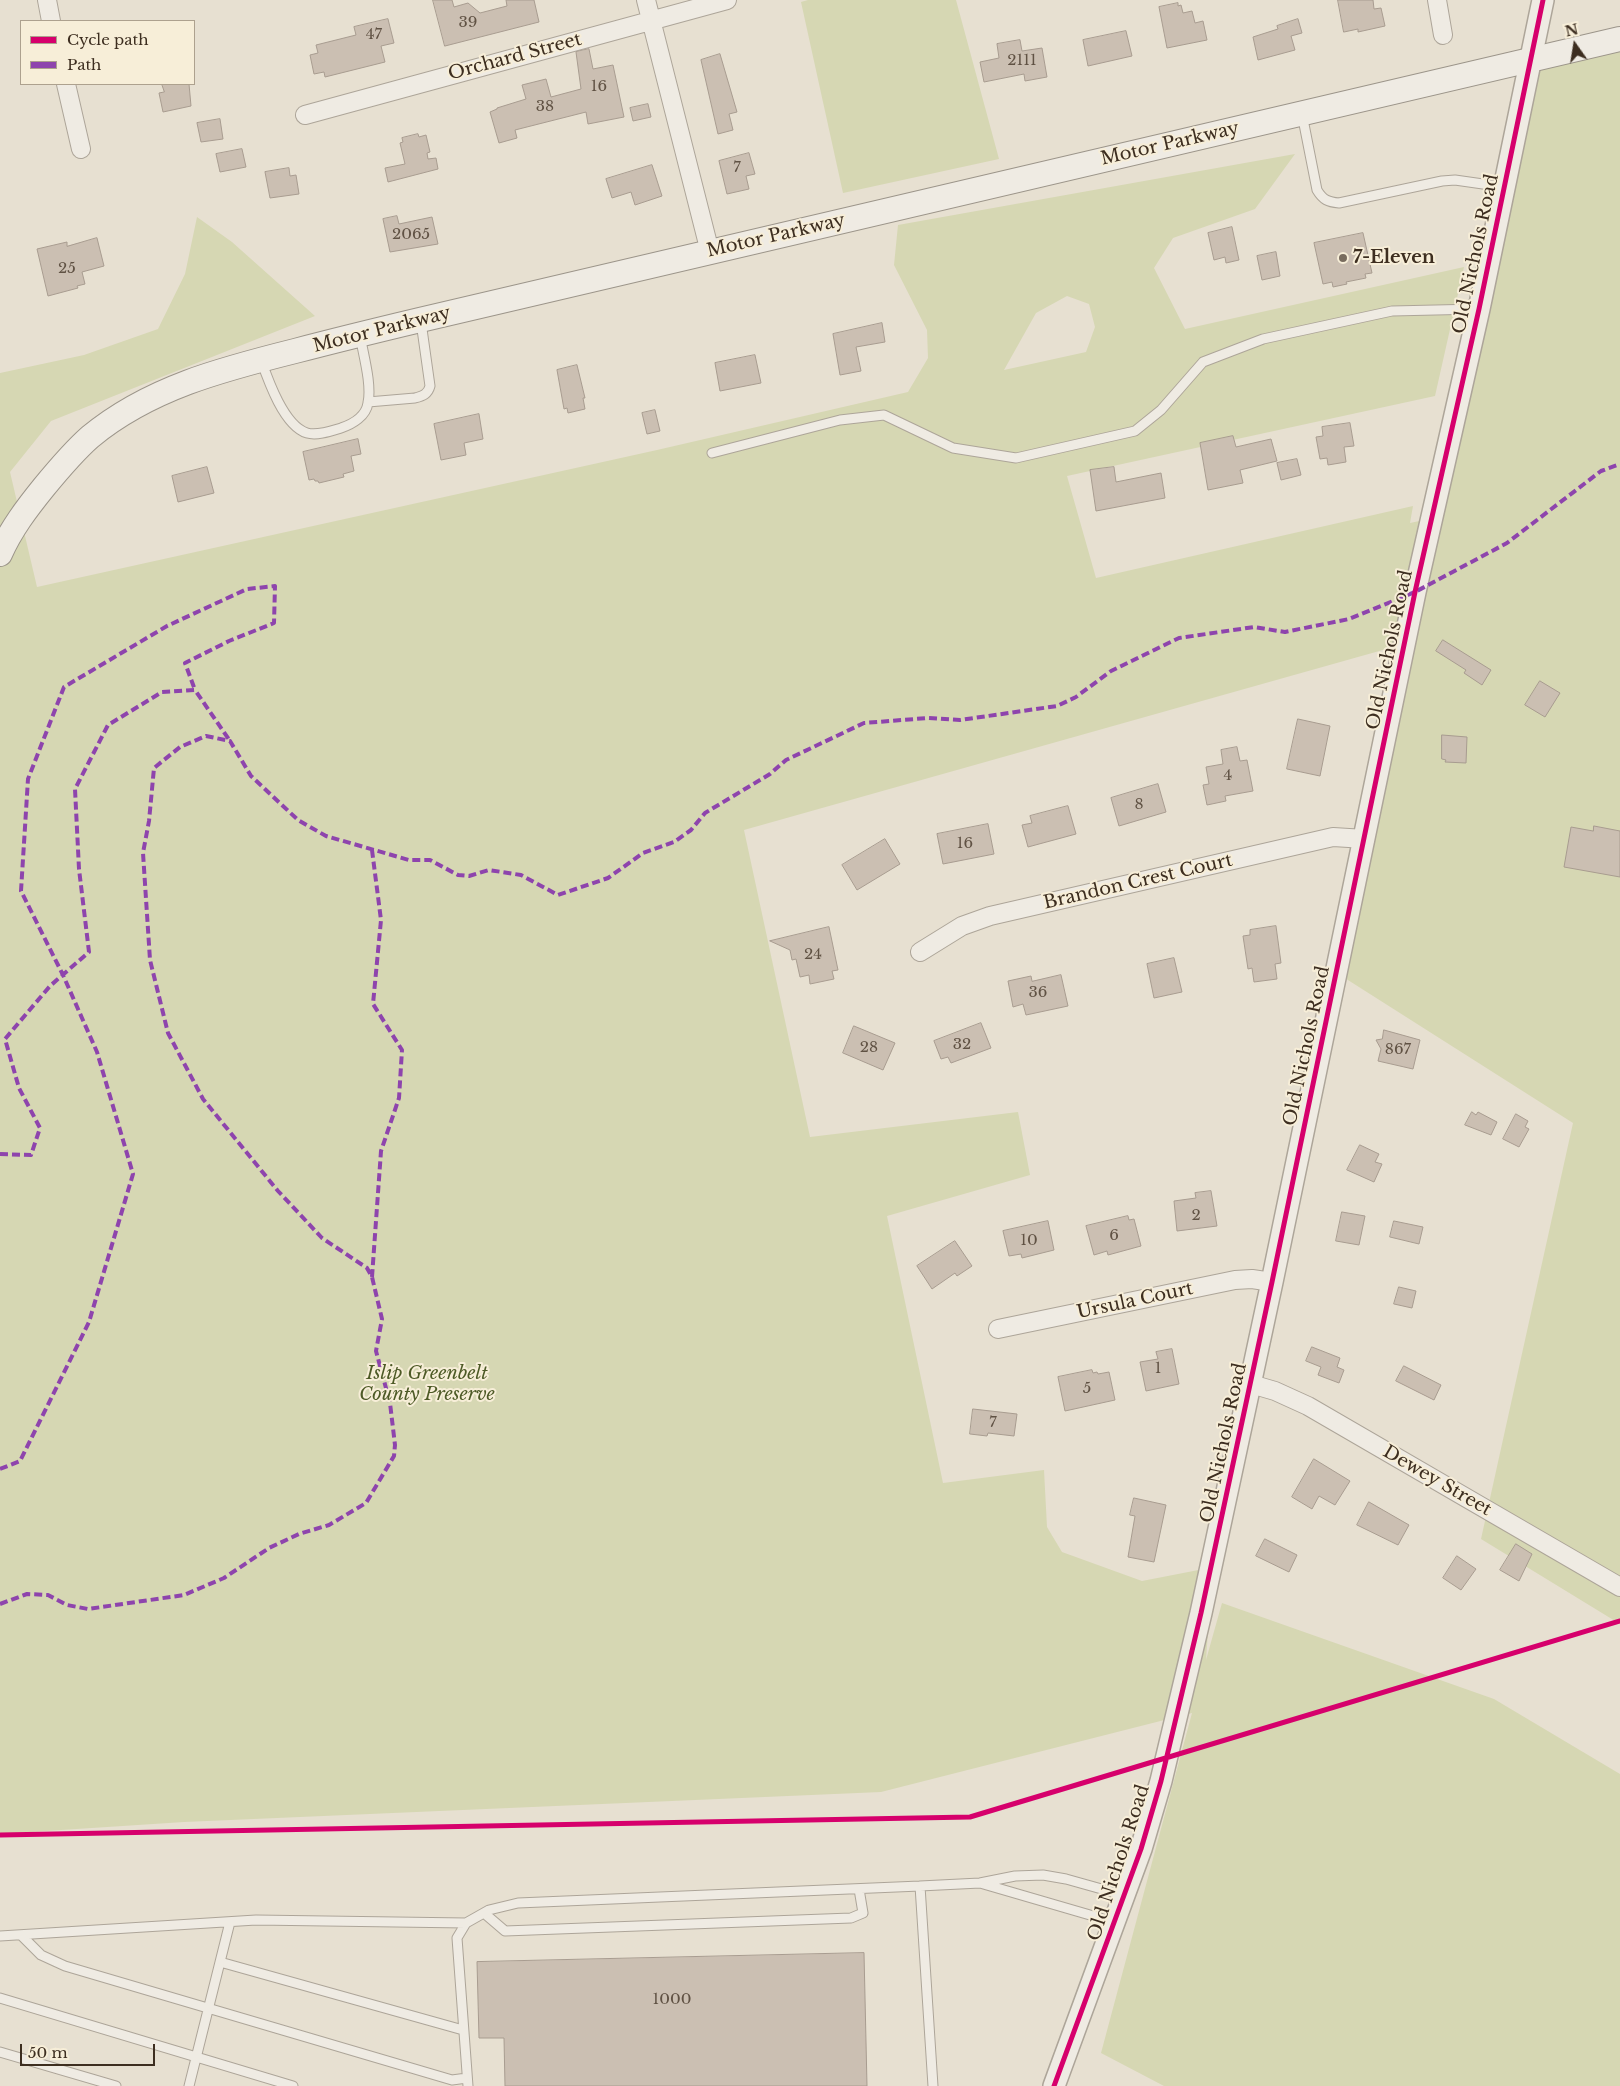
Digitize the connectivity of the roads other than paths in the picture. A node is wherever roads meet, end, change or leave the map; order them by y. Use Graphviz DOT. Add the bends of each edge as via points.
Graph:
graph roads {
  1 [pos="47,0"];
  2 [pos="646,0"];
  3 [pos="726,0"];
  4 [pos="1437,0"];
  5 [pos="1543,0"];
  6 [pos="51,20"];
  7 [pos="650,20"];
  8 [pos="1443,35"];
  9 [pos="1620,39"];
  10 [pos="1531,60"];
  11 [pos="66,85"];
  12 [pos="304,114"];
  13 [pos="1302,114"];
  14 [pos="81,149"];
  15 [pos="1504,187"];
  16 [pos="710,252"];
  17 [pos="1479,309"];
  18 [pos="420,320"];
  19 [pos="360,334"];
  20 [pos="261,359"];
  21 [pos="368,402"];
  22 [pos="712,453"];
  23 [pos="0,554"];
  24 [pos="1365,839"];
  25 [pos="920,952"];
  26 [pos="1272,1282"];
  27 [pos="998,1329"];
  28 [pos="1251,1384"];
  29 [pos="1620,1587"];
  30 [pos="980,1883"];
  31 [pos="920,1886"];
  32 [pos="860,1889"];
  33 [pos="1124,1896"];
  34 [pos="484,1913"];
  35 [pos="230,1922"];
  36 [pos="1114,1922"];
  37 [pos="466,1923"];
  38 [pos="21,1935"];
  39 [pos="0,1936"];
  40 [pos="220,1962"];
  41 [pos="0,1998"];
  42 [pos="208,2008"];
  43 [pos="463,2030"];
  44 [pos="0,2052"];
  45 [pos="197,2057"];
  46 [pos="467,2082"];
  47 [pos="116,2086"];
  48 [pos="188,2086"];
  49 [pos="293,2086"];
  50 [pos="933,2086"];
  51 [pos="1054,2086"];
  1 -- 6 [label="street"];
  2 -- 7 [label="street"];
  3 -- 7 [label="street, Orchard Street"];
  4 -- 8 [label="street"];
  5 -- 10 [label="street, Old Nichols Road"];
  7 -- 12 [label="street, Orchard Street"];
  7 -- 16 [label="street"];
  9 -- 10 [label="main road, Motor Parkway"];
  10 -- 13 [label="main road, Motor Parkway"];
  10 -- 15 [label="street, Old Nichols Road"];
  11 -- 14 [label="street"];
  13 -- 15 [label="lane" via="1317,190 1323,199 1330,202 1339,204 1442,181"];
  13 -- 16 [label="main road, Motor Parkway"];
  15 -- 17 [label="street, Old Nichols Road"];
  16 -- 18 [label="main road, Motor Parkway"];
  17 -- 22 [label="lane" via="1392,311 1263,339 1204,362 1161,410 1134,431 1016,458 953,448 884,415 840,420"];
  17 -- 24 [label="street, Old Nichols Road" via="1415,592"];
  18 -- 19 [label="main road, Motor Parkway"];
  18 -- 21 [label="lane" via="430,386 428,391 416,398"];
  19 -- 20 [label="main road, Motor Parkway"];
  19 -- 21 [label="lane"];
  20 -- 21 [label="lane" via="270,385 285,411 300,430 309,434 346,427 358,420"];
  20 -- 23 [label="main road, Motor Parkway" via="182,384 111,422 91,437 56,473 20,518"];
  24 -- 25 [label="street, Brandon Crest Court" via="1333,838 990,916 962,926"];
  24 -- 26 [label="street, Old Nichols Road"];
  26 -- 27 [label="street, Ursula Court" via="1235,1280"];
  26 -- 28 [label="street, Old Nichols Road"];
  28 -- 29 [label="street, Dewey Street" via="1308,1406"];
  28 -- 33 [label="street, Old Nichols Road" via="1169,1748 1141,1849"];
  30 -- 31 [label="lane"];
  30 -- 33 [label="lane" via="1015,1876 1043,1875"];
  30 -- 36 [label="lane"];
  31 -- 32 [label="lane"];
  31 -- 50 [label="lane"];
  32 -- 34 [label="lane" via="518,1903"];
  32 -- 34 [label="lane" via="862,1913 851,1918 505,1931"];
  33 -- 36 [label="street, Old Nichols Road"];
  34 -- 37 [label="lane"];
  35 -- 37 [label="lane"];
  35 -- 38 [label="lane"];
  35 -- 40 [label="lane"];
  36 -- 51 [label="street, Old Nichols Road"];
  37 -- 43 [label="lane" via="457,1938"];
  38 -- 39 [label="lane"];
  38 -- 42 [label="lane" via="41,1955 65,1966"];
  40 -- 42 [label="lane"];
  40 -- 43 [label="lane"];
  41 -- 45 [label="lane"];
  42 -- 45 [label="lane"];
  42 -- 46 [label="lane"];
  43 -- 46 [label="lane"];
  44 -- 47 [label="lane"];
  45 -- 48 [label="lane"];
  45 -- 49 [label="lane"];
}
